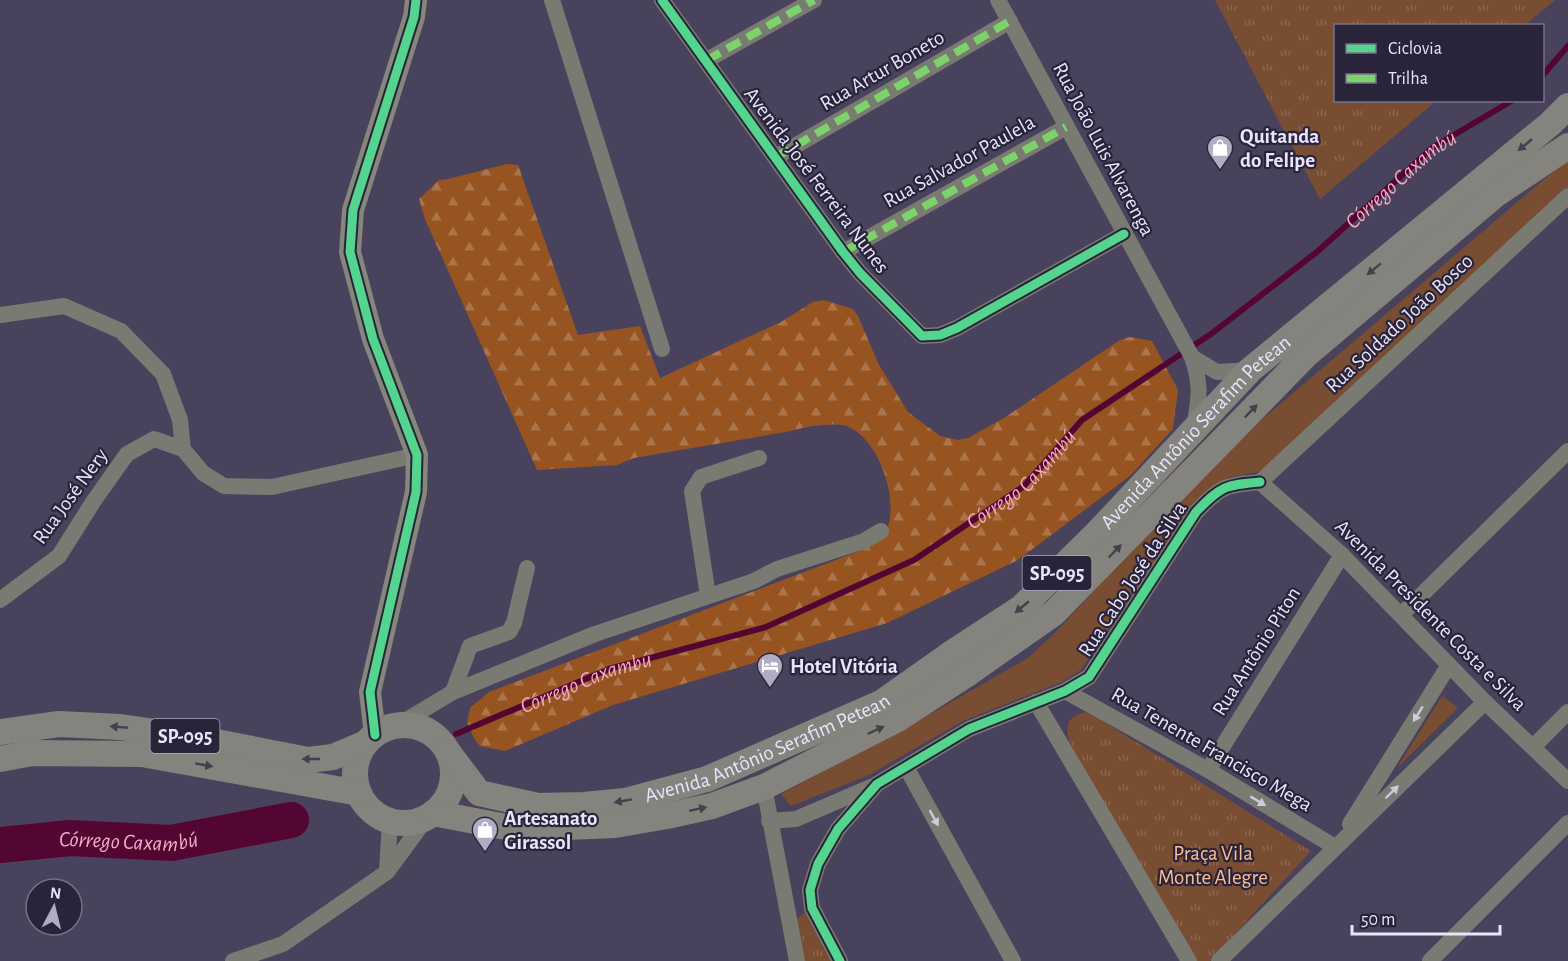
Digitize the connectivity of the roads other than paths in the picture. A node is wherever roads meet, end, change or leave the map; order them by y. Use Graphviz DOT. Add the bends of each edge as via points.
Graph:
graph roads {
  1 [pos="416,0"];
  2 [pos="552,0"];
  3 [pos="662,0"];
  4 [pos="814,0"];
  5 [pos="998,0"];
  6 [pos="1010,21"];
  7 [pos="707,60"];
  8 [pos="1568,106"];
  9 [pos="1066,127"];
  10 [pos="1568,146"];
  11 [pos="776,157"];
  12 [pos="1568,196"];
  13 [pos="1124,234"];
  14 [pos="843,252"];
  15 [pos="0,315"];
  16 [pos="662,349"];
  17 [pos="1190,355"];
  18 [pos="1250,370"];
  19 [pos="1194,430"];
  20 [pos="183,449"];
  21 [pos="1568,451"];
  22 [pos="417,455"];
  23 [pos="759,458"];
  24 [pos="1260,482"];
  25 [pos="881,531"];
  26 [pos="1342,555"];
  27 [pos="527,568"];
  28 [pos="708,596"];
  29 [pos="0,600"];
  30 [pos="1401,615"];
  31 [pos="1449,664"];
  32 [pos="1065,691"];
  33 [pos="453,692"];
  34 [pos="1036,702"];
  35 [pos="1485,702"];
  36 [pos="1568,712"];
  37 [pos="0,732"];
  38 [pos="380,734"];
  39 [pos="1533,747"];
  40 [pos="448,752"];
  41 [pos="0,759"];
  42 [pos="906,767"];
  43 [pos="1208,770"];
  44 [pos="1568,781"];
  45 [pos="876,784"];
  46 [pos="764,787"];
  47 [pos="359,793"];
  48 [pos="430,816"];
  49 [pos="390,820"];
  50 [pos="770,820"];
  51 [pos="1568,823"];
  52 [pos="1335,847"];
  53 [pos="387,872"];
  54 [pos="810,890"];
  55 [pos="785,898"];
  56 [pos="233,961"];
  57 [pos="798,961"];
  58 [pos="840,961"];
  59 [pos="1013,961"];
  60 [pos="1189,961"];
  61 [pos="1219,961"];
  62 [pos="1430,961"];
  1 -- 22 [label="street" via="353,210 350,252 373,339"];
  2 -- 16 [label="street"];
  3 -- 7 [label="street, Avenida José Ferreira Nunes"];
  4 -- 7 [label="street"];
  5 -- 6 [label="street, Rua João Luis Alvarenga"];
  6 -- 9 [label="street, Rua João Luis Alvarenga"];
  6 -- 11 [label="street, Rua Artur Boneto"];
  7 -- 11 [label="street, Avenida José Ferreira Nunes"];
  8 -- 18 [label="main road, Avenida Antônio Serafim Petean / SP-095, one-way"];
  9 -- 13 [label="street, Rua João Luis Alvarenga"];
  9 -- 14 [label="street, Rua Salvador Paulela"];
  46 -- 10 [label="main road, Avenida Antônio Serafim Petean / SP-095, one-way" via="896,720 1054,613 1307,354 1495,195"];
  11 -- 14 [label="street, Avenida José Ferreira Nunes"];
  12 -- 24 [label="street, Rua Soldado João Bosco"];
  13 -- 14 [label="street, Avenida José Ferreira Nunes" via="940,335 921,336"];
  13 -- 17 [label="street, Rua João Luis Alvarenga"];
  15 -- 20 [label="street" via="64,306 121,331 163,374 180,420"];
  17 -- 18 [label="street" via="1217,372"];
  17 -- 19 [label="street" via="1199,377"];
  18 -- 19 [label="main road, Avenida Antônio Serafim Petean / SP-095"];
  19 -- 40 [label="main road, Avenida Antônio Serafim Petean / SP-095, one-way" via="1021,608 881,703 832,726 707,779 625,801 585,805 538,806 479,794"];
  20 -- 22 [label="street" via="203,473 224,486 272,487"];
  20 -- 29 [label="street, Rua José Nery" via="154,439 127,454 59,556"];
  21 -- 30 [label="street"];
  22 -- 38 [label="street" via="416,492 370,692"];
  23 -- 28 [label="street" via="701,477 692,491"];
  24 -- 26 [label="street, Avenida Presidente Costa e Silva"];
  24 -- 32 [label="street, Rua Cabo José da Silva" via="1233,484 1214,493 1089,678"];
  25 -- 28 [label="street" via="864,541"];
  26 -- 30 [label="street, Avenida Presidente Costa e Silva"];
  26 -- 43 [label="street, Rua Antônio Piton"];
  27 -- 33 [label="street" via="509,632 470,646"];
  28 -- 33 [label="street" via="596,634"];
  30 -- 31 [label="street, Avenida Presidente Costa e Silva"];
  31 -- 35 [label="street, Avenida Presidente Costa e Silva"];
  31 -- 52 [label="street, one-way"];
  32 -- 34 [label="street, Rua Cabo José da Silva"];
  32 -- 43 [label="street, Rua Tenente Francisco Mega"];
  33 -- 38 [label="street"];
  34 -- 42 [label="street, Rua Cabo José da Silva" via="969,729"];
  34 -- 60 [label="street"];
  35 -- 39 [label="street, Avenida Presidente Costa e Silva"];
  52 -- 35 [label="street, one-way"];
  36 -- 39 [label="street"];
  38 -- 37 [label="main road, SP-095, one-way" via="333,757 308,760 120,727 59,724"];
  38 -- 40 [label="main road, SP-095" via="413,726 427,731"];
  38 -- 47 [label="main road" via="359,755 355,780"];
  39 -- 44 [label="street, Avenida Presidente Costa e Silva"];
  40 -- 48 [label="main road" via="453,765 450,792"];
  41 -- 47 [label="main road, SP-095, one-way" via="33,753 142,754"];
  42 -- 45 [label="street, Rua Cabo José da Silva"];
  42 -- 59 [label="street, one-way"];
  43 -- 52 [label="street, Rua Tenente Francisco Mega, one-way"];
  45 -- 50 [label="street" via="796,819"];
  45 -- 54 [label="street" via="838,829 818,864"];
  48 -- 46 [label="main road, Avenida Antônio Serafim Petean / SP-095, one-way" via="516,829 615,825 712,806"];
  46 -- 50 [label="street"];
  47 -- 49 [label="main road" via="372,810"];
  48 -- 49 [label="main road, SP-095" via="404,823"];
  48 -- 53 [label="street"];
  49 -- 53 [label="street"];
  50 -- 55 [label="street"];
  51 -- 62 [label="street"];
  52 -- 61 [label="street"];
  53 -- 56 [label="street" via="283,944"];
  54 -- 55 [label="street"];
  54 -- 58 [label="street" via="812,908"];
  55 -- 57 [label="street"];
}
